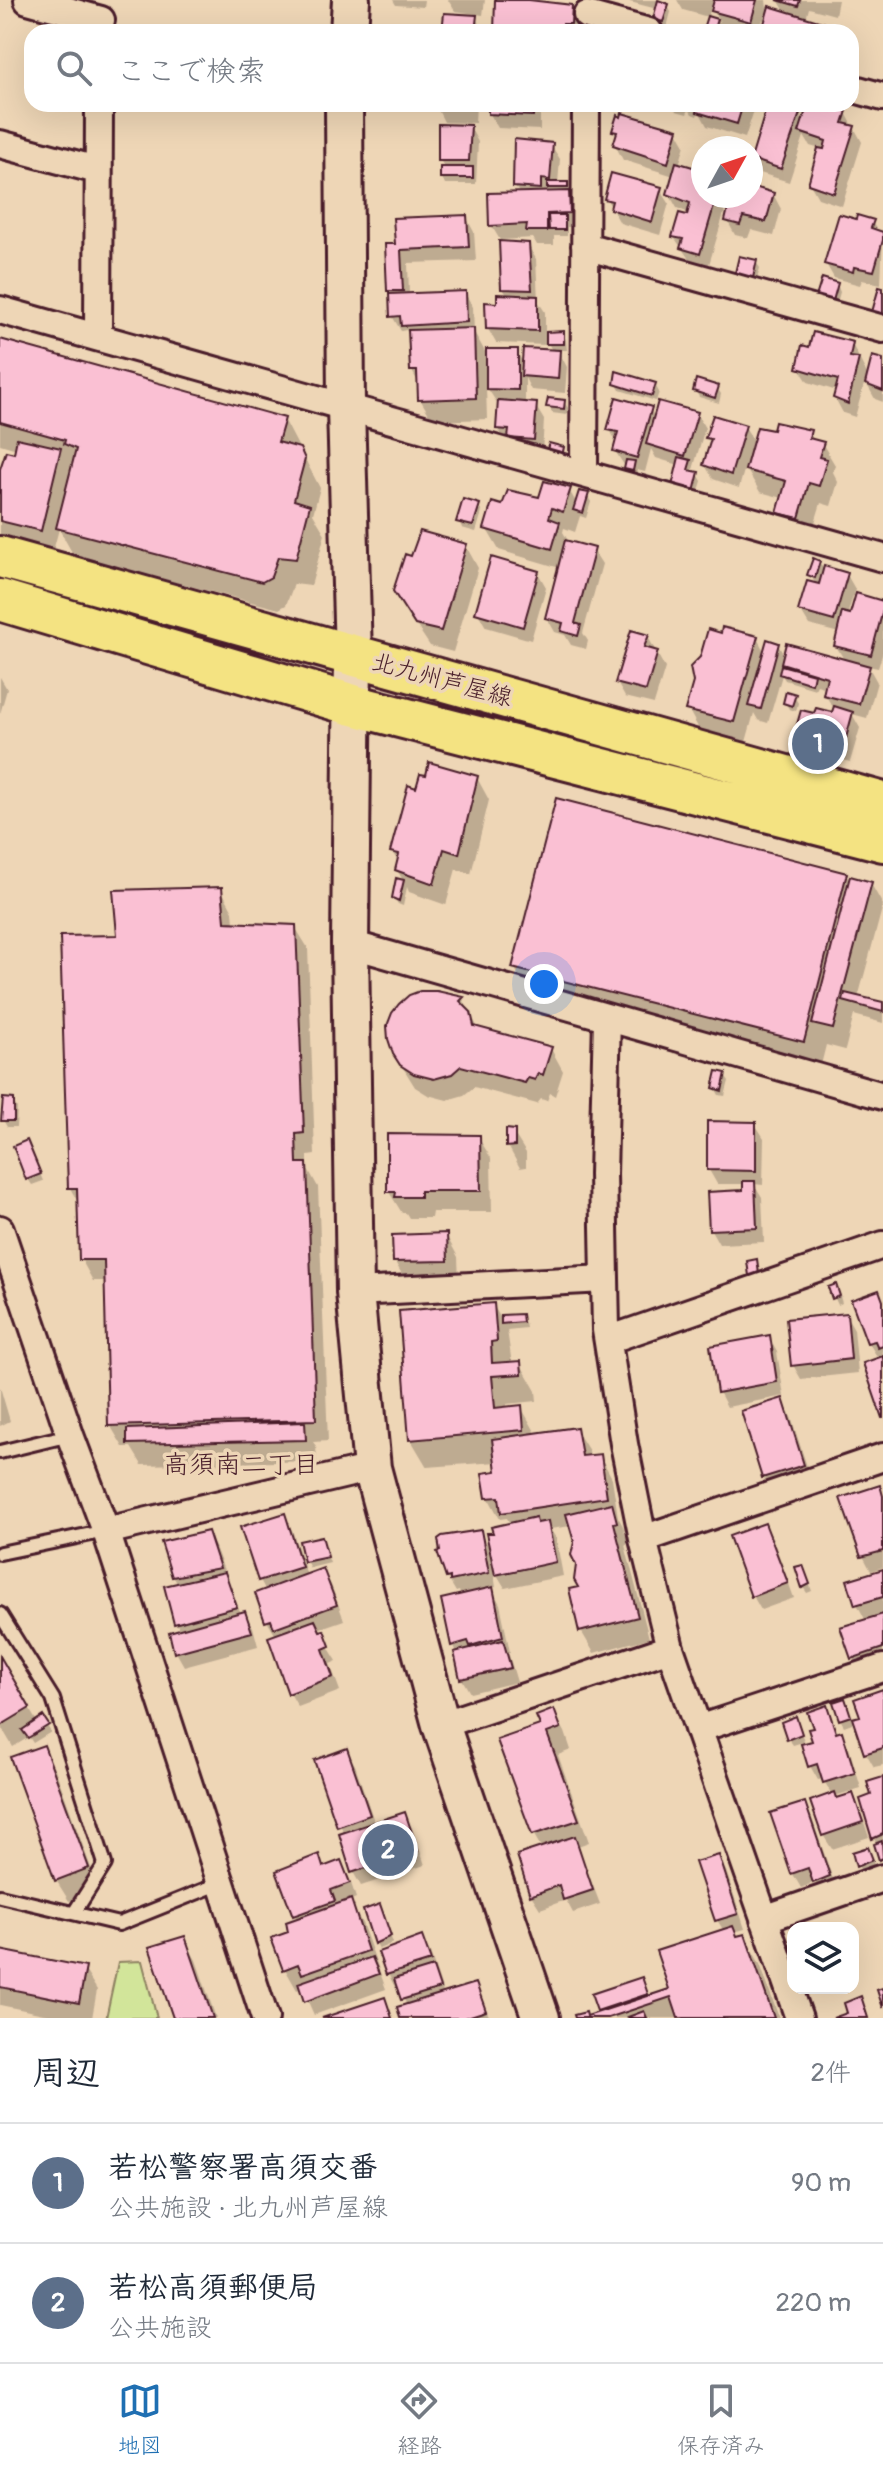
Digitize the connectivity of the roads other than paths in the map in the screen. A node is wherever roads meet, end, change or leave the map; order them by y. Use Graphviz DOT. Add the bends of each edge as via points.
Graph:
graph roads {
  1 [pos="28,0"];
  2 [pos="351,0"];
  3 [pos="587,16"];
  4 [pos="103,17"];
  5 [pos="350,24"];
  6 [pos="618,24"];
  7 [pos="859,90"];
  8 [pos="883,97"];
  9 [pos="99,112"];
  10 [pos="344,112"];
  11 [pos="586,112"];
  12 [pos="0,144"];
  13 [pos="97,170"];
  14 [pos="585,246"];
  15 [pos="0,310"];
  16 [pos="883,329"];
  17 [pos="98,337"];
  18 [pos="346,408"];
  19 [pos="584,473"];
  20 [pos="0,557"];
  21 [pos="883,558"];
  22 [pos="0,600"];
  23 [pos="353,656"];
  24 [pos="353,705"];
  25 [pos="883,803"];
  26 [pos="883,841"];
  27 [pos="350,944"];
  28 [pos="607,1018"];
  29 [pos="883,1096"];
  30 [pos="0,1229"];
  31 [pos="883,1245"];
  32 [pos="605,1279"];
  33 [pos="355,1292"];
  34 [pos="608,1340"];
  35 [pos="70,1435"];
  36 [pos="0,1452"];
  37 [pos="883,1457"];
  38 [pos="372,1468"];
  39 [pos="106,1531"];
  40 [pos="643,1539"];
  41 [pos="0,1553"];
  42 [pos="0,1614"];
  43 [pos="670,1648"];
  44 [pos="883,1668"];
  45 [pos="441,1725"];
  46 [pos="698,1729"];
  47 [pos="883,1878"];
  48 [pos="221,1883"];
  49 [pos="0,1896"];
  50 [pos="74,1913"];
  51 [pos="764,1919"];
  52 [pos="265,2018"];
  53 [pos="541,2018"];
  54 [pos="799,2018"];
  1 -- 4 [label="street"];
  2 -- 5 [label="street"];
  3 -- 6 [label="street"];
  7 -- 8 [label="street"];
  9 -- 13 [label="street"];
  10 -- 18 [label="street"];
  11 -- 14 [label="street"];
  12 -- 13 [label="street"];
  13 -- 17 [label="street"];
  14 -- 16 [label="street"];
  14 -- 19 [label="street"];
  15 -- 17 [label="street"];
  17 -- 18 [label="street"];
  18 -- 19 [label="street"];
  18 -- 23 [label="street"];
  19 -- 21 [label="street"];
  20 -- 23 [label="main road, 北九州芦屋線"];
  22 -- 24 [label="main road, 北九州芦屋線"];
  23 -- 24 [label="street"];
  23 -- 25 [label="main road, 北九州芦屋線"];
  24 -- 26 [label="main road, 北九州芦屋線"];
  24 -- 27 [label="street"];
  27 -- 28 [label="street"];
  27 -- 33 [label="street"];
  28 -- 29 [label="street"];
  28 -- 32 [label="street"];
  30 -- 35 [label="street"];
  31 -- 34 [label="street"];
  32 -- 33 [label="street"];
  32 -- 34 [label="street"];
  33 -- 38 [label="street"];
  34 -- 40 [label="street"];
  35 -- 36 [label="lane"];
  35 -- 39 [label="street"];
  37 -- 40 [label="street"];
  38 -- 39 [label="street"];
  38 -- 45 [label="street"];
  39 -- 41 [label="lane"];
  39 -- 48 [label="street"];
  40 -- 43 [label="street"];
  42 -- 50 [label="lane" via="53,1699 105,1864"];
  43 -- 45 [label="street"];
  43 -- 46 [label="street"];
  44 -- 46 [label="street"];
  45 -- 53 [label="street"];
  46 -- 51 [label="street"];
  47 -- 51 [label="street"];
  48 -- 50 [label="lane" via="119,1924"];
  48 -- 52 [label="street"];
  49 -- 50 [label="lane"];
  51 -- 54 [label="street"];
}
